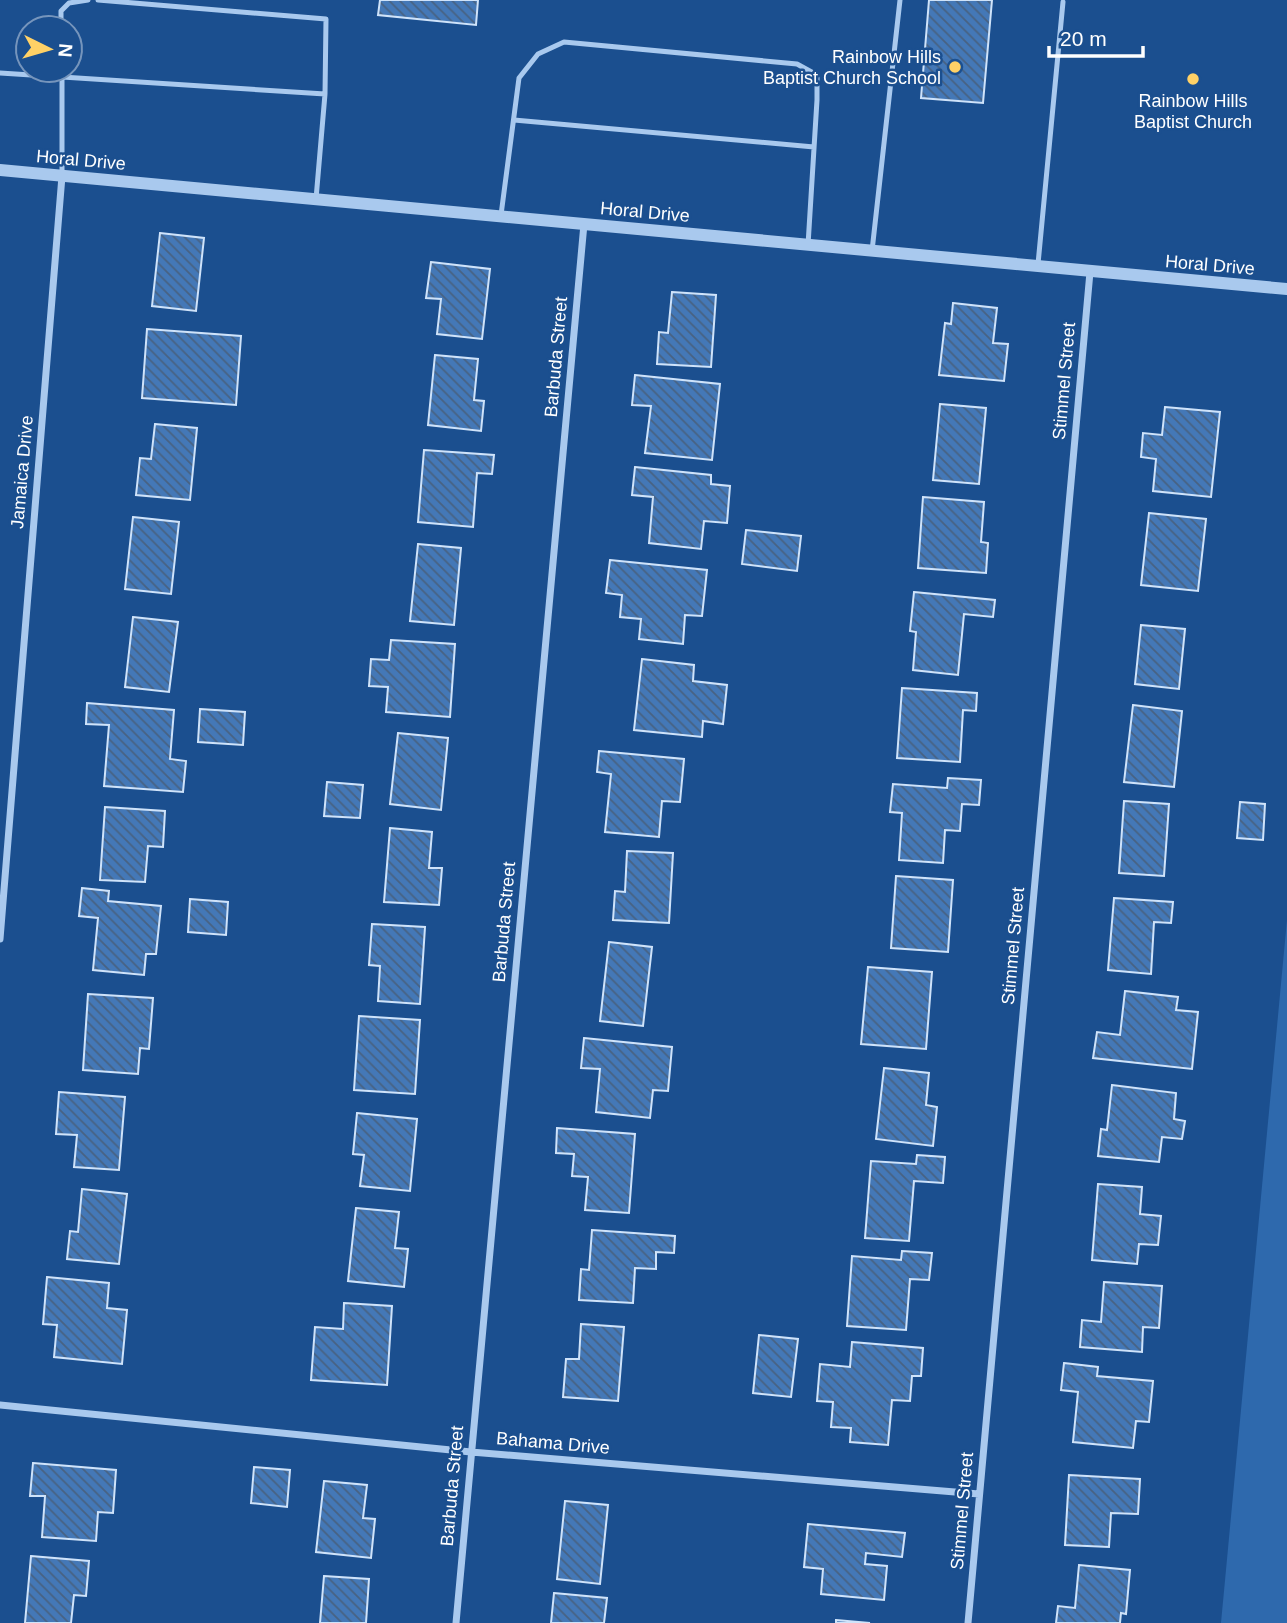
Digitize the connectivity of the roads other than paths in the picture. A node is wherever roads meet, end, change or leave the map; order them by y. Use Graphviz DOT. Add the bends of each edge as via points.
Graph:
graph roads {
  1 [pos="88,0"];
  2 [pos="98,0"];
  3 [pos="900,0"];
  4 [pos="1063,2"];
  5 [pos="61,14"];
  6 [pos="84,76"];
  7 [pos="62,84"];
  8 [pos="325,94"];
  9 [pos="514,120"];
  10 [pos="814,147"];
  11 [pos="0,170"];
  12 [pos="62,176"];
  13 [pos="316,199"];
  14 [pos="501,216"];
  15 [pos="584,224"];
  16 [pos="808,245"];
  17 [pos="872,251"];
  18 [pos="1038,267"];
  19 [pos="1090,272"];
  20 [pos="1287,289"];
  21 [pos="0,939"];
  22 [pos="0,1405"];
  23 [pos="471,1452"];
  24 [pos="979,1494"];
  25 [pos="456,1623"];
  26 [pos="968,1623"];
  1 -- 5 [label="lane" via="69,3"];
  2 -- 8 [label="lane" via="326,19"];
  3 -- 17 [label="lane"];
  4 -- 18 [label="lane"];
  6 -- 8 [label="lane"];
  7 -- 12 [label="lane"];
  8 -- 13 [label="lane"];
  9 -- 10 [label="lane"];
  9 -- 10 [label="lane" via="519,78 538,54 564,42 578,43 797,64 817,75"];
  9 -- 14 [label="lane"];
  10 -- 16 [label="lane"];
  11 -- 12 [label="street, Horal Drive"];
  12 -- 13 [label="street, Horal Drive"];
  12 -- 21 [label="street, Jamaica Drive"];
  13 -- 14 [label="street, Horal Drive"];
  14 -- 15 [label="street, Horal Drive"];
  15 -- 16 [label="street, Horal Drive"];
  15 -- 23 [label="street, Barbuda Street"];
  16 -- 17 [label="street, Horal Drive"];
  17 -- 18 [label="street, Horal Drive"];
  18 -- 19 [label="street, Horal Drive"];
  19 -- 20 [label="street, Horal Drive"];
  19 -- 24 [label="street, Stimmel Street"];
  22 -- 23 [label="street, Bahama Drive"];
  23 -- 24 [label="street, Bahama Drive"];
  23 -- 25 [label="street, Barbuda Street"];
  24 -- 26 [label="street, Stimmel Street"];
}
